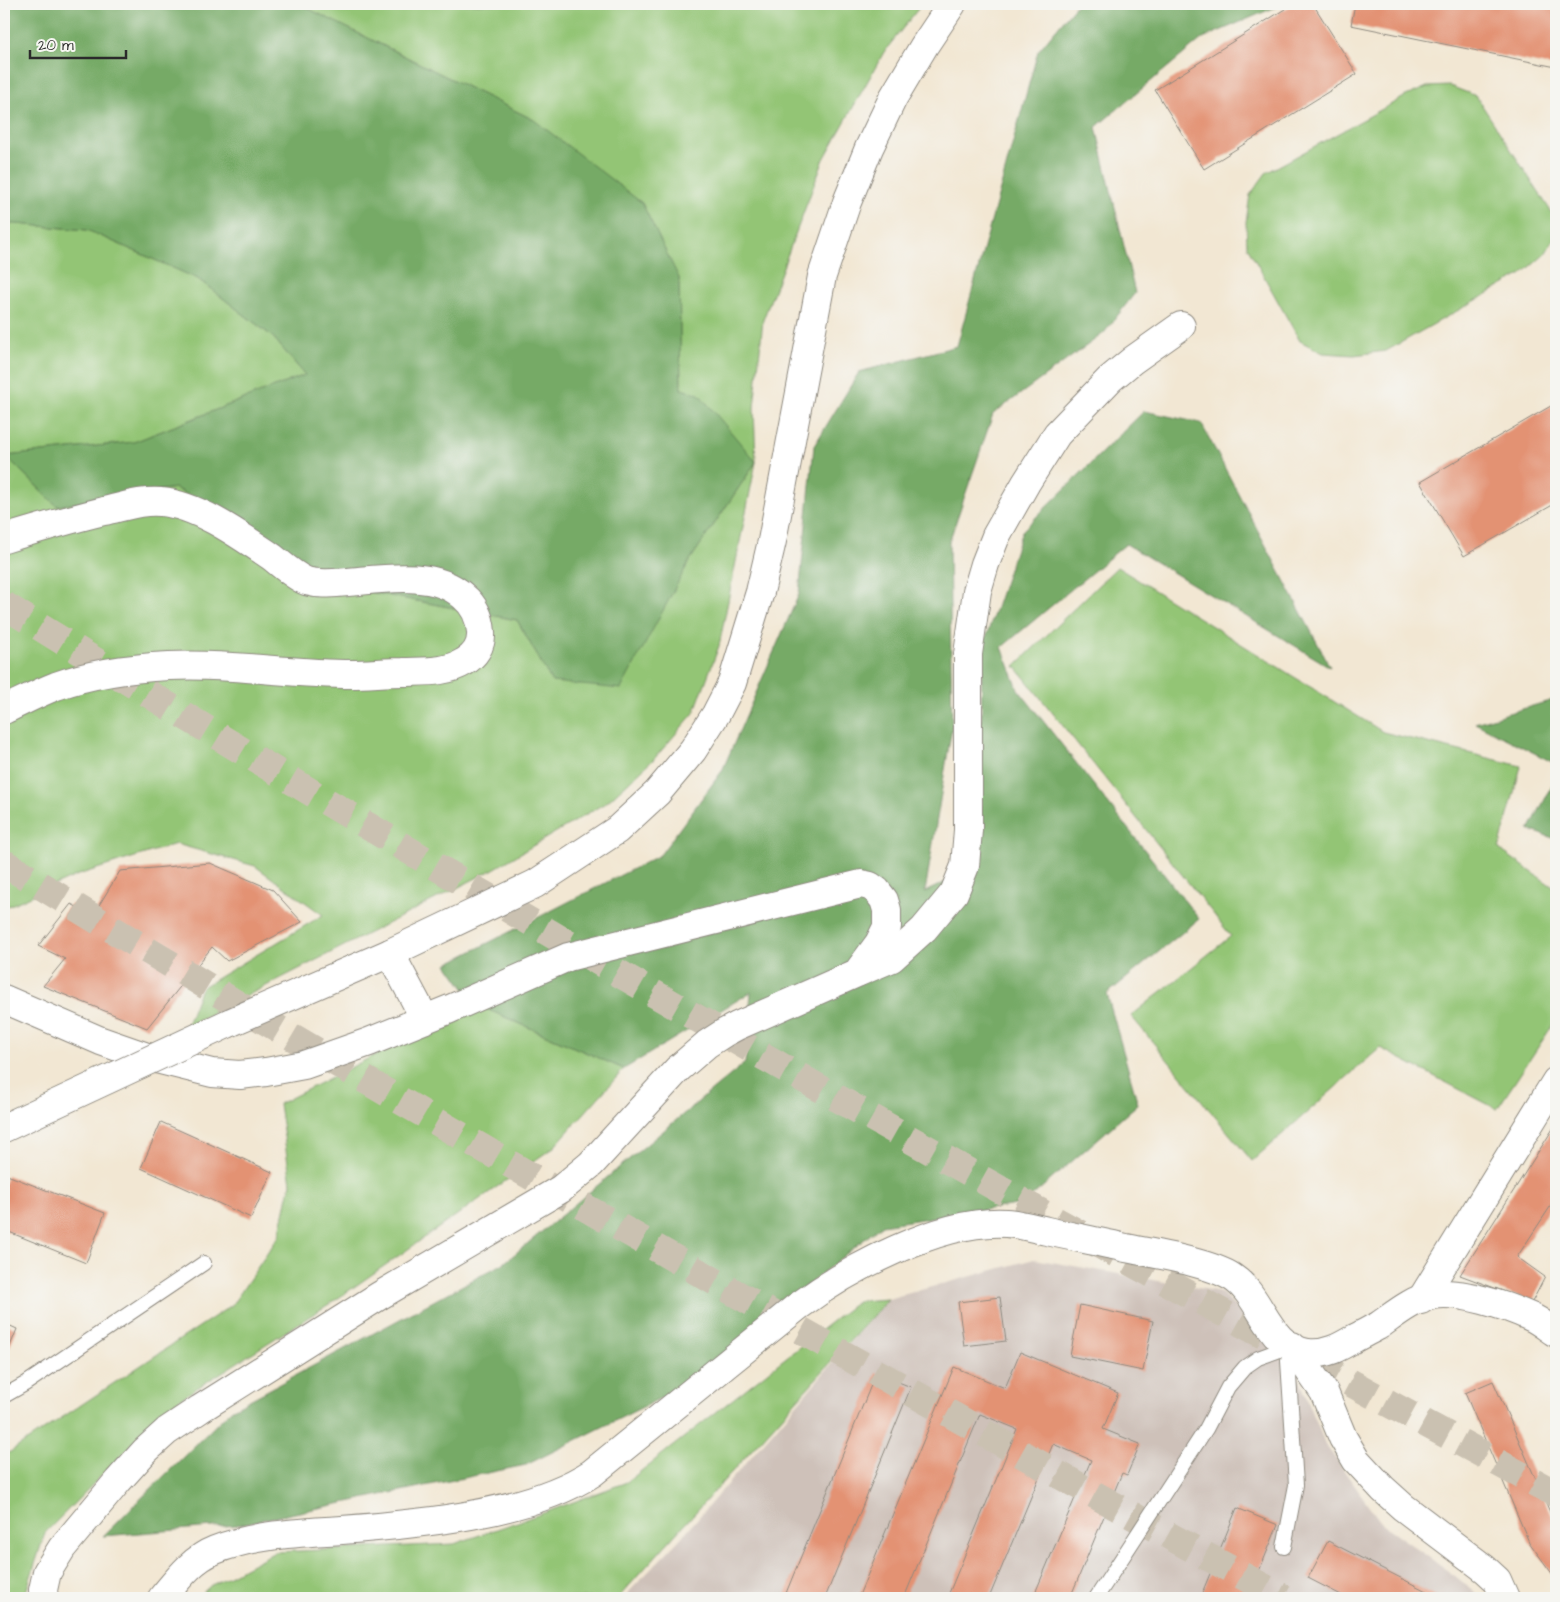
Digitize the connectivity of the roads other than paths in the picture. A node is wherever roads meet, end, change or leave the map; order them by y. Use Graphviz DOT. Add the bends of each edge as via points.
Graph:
graph roads {
  1 [pos="952,4"];
  2 [pos="1181,326"];
  3 [pos="4,539"];
  4 [pos="4,710"];
  5 [pos="390,953"];
  6 [pos="857,973"];
  7 [pos="4,999"];
  8 [pos="425,1019"];
  9 [pos="1556,1081"];
  10 [pos="4,1128"];
  11 [pos="204,1263"];
  12 [pos="1421,1300"];
  13 [pos="1556,1333"];
  14 [pos="1292,1346"];
  15 [pos="4,1396"];
  16 [pos="1284,1547"];
  17 [pos="44,1598"];
  18 [pos="162,1598"];
  19 [pos="1096,1598"];
  20 [pos="1505,1598"];
  1 -- 5 [label="street" via="893,98 869,148 822,276 760,592 732,683 716,714 693,750 658,793 617,830 535,884"];
  2 -- 6 [label="street" via="1110,379 1058,434 996,536 977,591 968,654 966,866 954,893 924,929 892,958"];
  3 -- 4 [label="street" via="129,505 172,504 207,516 305,580 326,584 427,580 448,585 474,607 481,632 481,643 468,660 447,670 350,674 170,666 115,671 78,679"];
  5 -- 8 [label="street"];
  5 -- 10 [label="street, bridge" via="229,1023"];
  6 -- 8 [label="street" via="887,927 884,900 870,886 861,884 568,957"];
  6 -- 17 [label="street" via="737,1026 707,1044 678,1069 591,1164 561,1189 379,1296 168,1431 145,1451 62,1548 47,1572"];
  7 -- 8 [label="street" via="101,1041 144,1056 212,1073 266,1072 304,1065"];
  9 -- 12 [label="street"];
  11 -- 15 [label="lane"];
  12 -- 13 [label="street" via="1431,1295 1471,1296 1531,1318"];
  12 -- 14 [label="street" via="1334,1351 1307,1353"];
  14 -- 16 [label="lane" via="1288,1361 1296,1485"];
  14 -- 18 [label="street" via="1270,1327 1247,1289 1232,1277 1213,1269 1009,1223 974,1224 932,1235 830,1283 592,1474 559,1491 501,1508 434,1520 285,1534 214,1550 181,1575"];
  14 -- 19 [label="lane" via="1258,1358 1245,1367 1228,1387 1206,1429"];
  14 -- 20 [label="street" via="1324,1392 1356,1460 1404,1507 1497,1580"];
}
